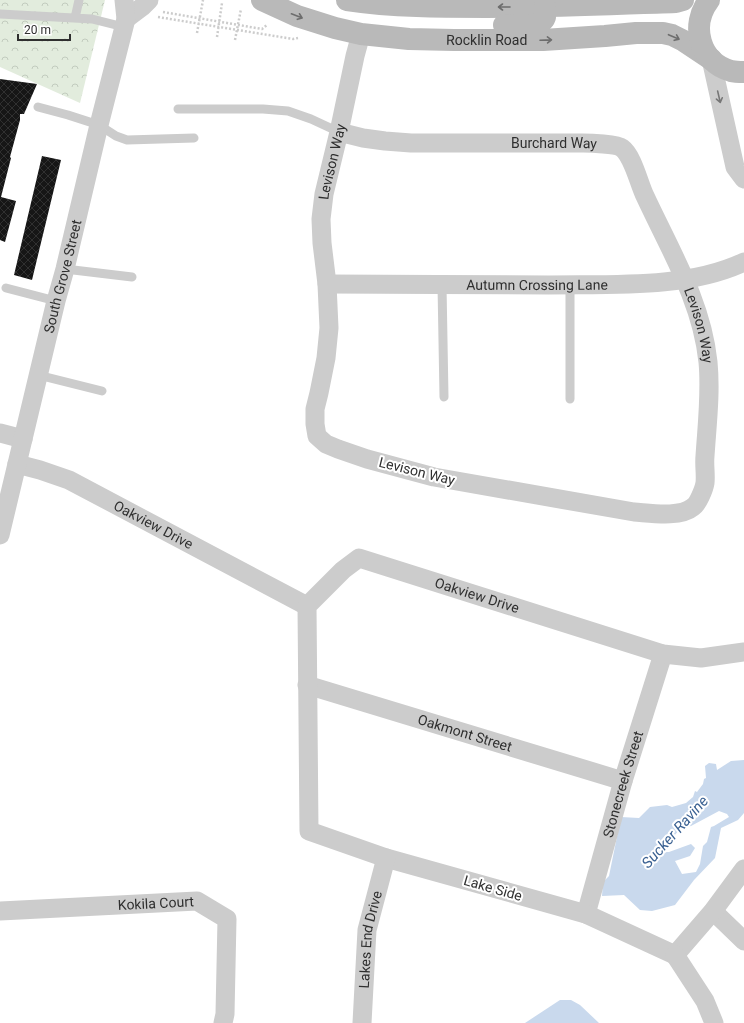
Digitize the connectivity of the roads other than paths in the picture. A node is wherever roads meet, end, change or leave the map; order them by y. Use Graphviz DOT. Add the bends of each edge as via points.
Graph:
graph roads {
  1 [pos="79,0"];
  2 [pos="124,0"];
  3 [pos="262,0"];
  4 [pos="347,0"];
  5 [pos="682,0"];
  6 [pos="709,0"];
  7 [pos="417,4"];
  8 [pos="545,4"];
  9 [pos="469,7"];
  10 [pos="154,9"];
  11 [pos="0,14"];
  12 [pos="75,18"];
  13 [pos="125,23"];
  14 [pos="361,34"];
  15 [pos="408,39"];
  16 [pos="711,59"];
  17 [pos="744,72"];
  18 [pos="38,107"];
  19 [pos="178,109"];
  20 [pos="99,125"];
  21 [pos="339,132"];
  22 [pos="194,138"];
  23 [pos="744,179"];
  24 [pos="744,262"];
  25 [pos="65,269"];
  26 [pos="132,277"];
  27 [pos="686,280"];
  28 [pos="327,284"];
  29 [pos="570,284"];
  30 [pos="442,285"];
  31 [pos="6,288"];
  32 [pos="56,300"];
  33 [pos="38,375"];
  34 [pos="102,391"];
  35 [pos="444,397"];
  36 [pos="570,398"];
  37 [pos="0,433"];
  38 [pos="23,439"];
  39 [pos="17,464"];
  40 [pos="0,535"];
  41 [pos="307,606"];
  42 [pos="744,652"];
  43 [pos="663,654"];
  44 [pos="307,685"];
  45 [pos="622,781"];
  46 [pos="386,858"];
  47 [pos="744,869"];
  48 [pos="0,911"];
  49 [pos="713,911"];
  50 [pos="586,914"];
  51 [pos="744,941"];
  52 [pos="674,955"];
  53 [pos="223,1023"];
  54 [pos="362,1023"];
  55 [pos="714,1023"];
  1 -- 12 [label="lane"];
  2 -- 13 [label="street, South Grove Street"];
  3 -- 14 [label="main road, Rocklin Road, one-way" via="297,16"];
  4 -- 7 [label="main road" via="387,5"];
  5 -- 8 [label="main road"];
  6 -- 16 [label="main road" via="700,17 699,35"];
  7 -- 9 [label="main road"];
  8 -- 9 [label="main road, one-way"];
  8 -- 15 [label="main road" via="544,18 540,23 467,25"];
  9 -- 14 [label="main road" via="418,24 376,22"];
  10 -- 13 [label="street" via="142,7"];
  11 -- 12 [label="lane"];
  12 -- 13 [label="lane"];
  13 -- 20 [label="street, South Grove Street"];
  14 -- 15 [label="main road, Rocklin Road"];
  14 -- 21 [label="street, Levison Way"];
  15 -- 16 [label="main road, Rocklin Road, one-way" via="543,40 663,33 684,41"];
  16 -- 17 [label="main road, Rocklin Road" via="732,71"];
  16 -- 23 [label="street, one-way" via="735,167"];
  18 -- 20 [label="lane"];
  19 -- 21 [label="lane" via="288,111 311,118"];
  20 -- 22 [label="lane" via="127,140"];
  20 -- 25 [label="street, South Grove Street"];
  21 -- 27 [label="street, Burchard Way" via="363,138 411,143 583,143 621,147 630,158 644,196"];
  21 -- 28 [label="street, Levison Way" via="324,194 321,219"];
  24 -- 27 [label="street, Autumn Crossing Lane" via="730,269"];
  25 -- 26 [label="lane"];
  25 -- 32 [label="street, South Grove Street"];
  27 -- 28 [label="street, Levison Way" via="703,332 708,362 705,483 694,507 683,513 666,514 634,512 434,477 368,459 326,444 317,436 315,408 320,393 329,328"];
  27 -- 29 [label="street, Autumn Crossing Lane" via="631,284"];
  28 -- 30 [label="street, Autumn Crossing Lane"];
  29 -- 30 [label="street, Autumn Crossing Lane"];
  29 -- 36 [label="lane"];
  30 -- 35 [label="lane"];
  31 -- 32 [label="lane"];
  32 -- 33 [label="street, South Grove Street"];
  33 -- 34 [label="lane"];
  33 -- 38 [label="street, South Grove Street"];
  37 -- 38 [label="street"];
  38 -- 39 [label="street, South Grove Street"];
  39 -- 40 [label="street, South Grove Street"];
  39 -- 41 [label="street, Oakview Drive" via="69,480"];
  41 -- 43 [label="street, Oakview Drive" via="359,558"];
  41 -- 44 [label="street"];
  42 -- 43 [label="street" via="701,658"];
  43 -- 45 [label="street, Stonecreek Street"];
  44 -- 45 [label="street, Oakmont Street"];
  44 -- 46 [label="street, Lake Side" via="309,831"];
  45 -- 50 [label="street, Stonecreek Street"];
  46 -- 50 [label="street, Lake Side"];
  46 -- 54 [label="street, Lakes End Drive" via="367,930"];
  47 -- 49 [label="street"];
  48 -- 53 [label="street, Kokila Court" via="198,901 227,919"];
  49 -- 51 [label="street"];
  49 -- 52 [label="street"];
  50 -- 52 [label="street, Lake Side"];
  52 -- 55 [label="street" via="705,1001"];
}
